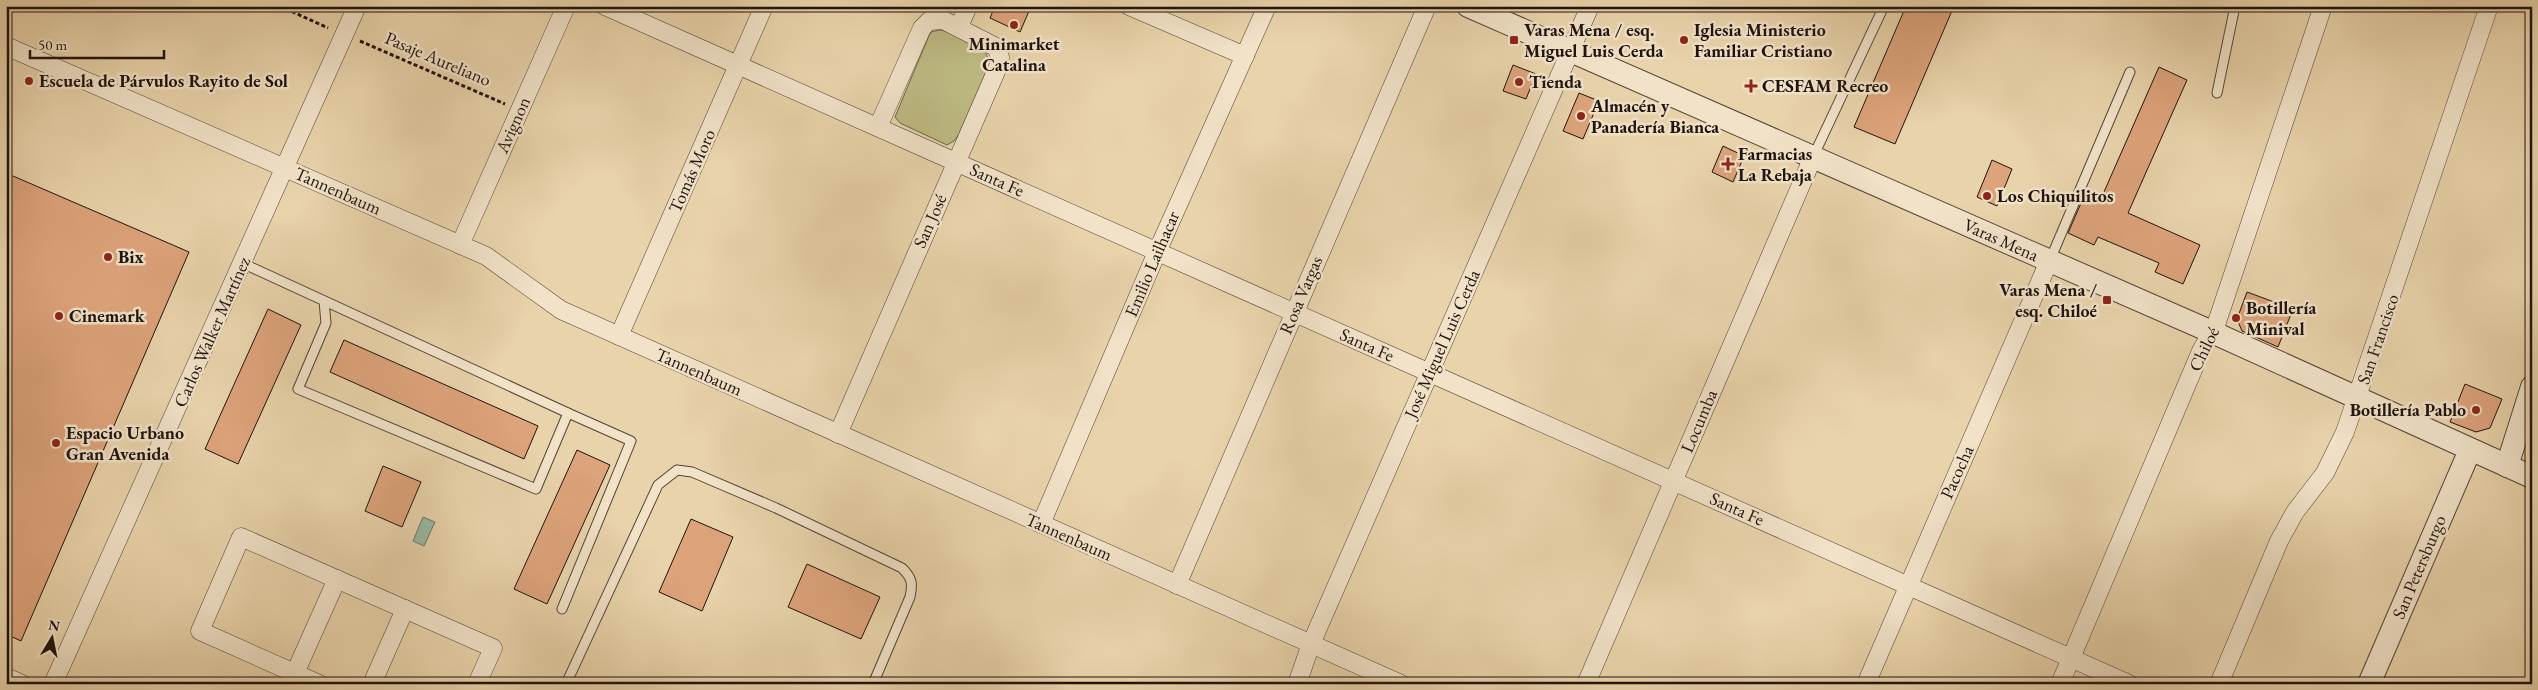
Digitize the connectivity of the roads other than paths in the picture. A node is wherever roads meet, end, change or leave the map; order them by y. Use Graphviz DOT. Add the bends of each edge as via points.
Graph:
graph roads {
  1 [pos="356,6"];
  2 [pos="566,6"];
  3 [pos="605,6"];
  4 [pos="764,6"];
  5 [pos="968,6"];
  6 [pos="1129,6"];
  7 [pos="1267,6"];
  8 [pos="1427,6"];
  9 [pos="1468,6"];
  10 [pos="1590,6"];
  11 [pos="1884,6"];
  12 [pos="2235,6"];
  13 [pos="2323,6"];
  14 [pos="2489,6"];
  15 [pos="959,27"];
  16 [pos="6,46"];
  17 [pos="1570,51"];
  18 [pos="1244,56"];
  19 [pos="739,64"];
  20 [pos="2130,72"];
  21 [pos="2217,92"];
  22 [pos="878,127"];
  23 [pos="1813,157"];
  24 [pos="956,162"];
  25 [pos="285,168"];
  26 [pos="460,245"];
  27 [pos="1157,252"];
  28 [pos="2049,261"];
  29 [pos="242,263"];
  30 [pos="324,301"];
  31 [pos="1294,312"];
  32 [pos="2212,332"];
  33 [pos="619,336"];
  34 [pos="1429,372"];
  35 [pos="2532,387"];
  36 [pos="2358,399"];
  37 [pos="568,413"];
  38 [pos="838,434"];
  39 [pos="2470,450"];
  40 [pos="2507,466"];
  41 [pos="2532,477"];
  42 [pos="1673,481"];
  43 [pos="1041,524"];
  44 [pos="337,579"];
  45 [pos="1178,585"];
  46 [pos="1908,585"];
  47 [pos="405,609"];
  48 [pos="562,609"];
  49 [pos="1311,644"];
  50 [pos="2071,658"];
  51 [pos="6,677"];
  52 [pos="305,680"];
  53 [pos="22,684"];
  54 [pos="53,684"];
  55 [pos="372,684"];
  56 [pos="477,684"];
  57 [pos="566,684"];
  58 [pos="872,684"];
  59 [pos="1297,684"];
  60 [pos="1401,684"];
  61 [pos="1586,684"];
  62 [pos="1866,684"];
  63 [pos="2060,684"];
  64 [pos="2129,684"];
  65 [pos="2219,684"];
  66 [pos="2369,684"];
  1 -- 25 [label="street, Carlos Walker Martínez" via="338,32"];
  2 -- 26 [label="street, Avignon"];
  3 -- 19 [label="street, Santa Fe"];
  4 -- 19 [label="street, Tomás Moro"];
  5 -- 15 [label="street"];
  6 -- 18 [label="street"];
  7 -- 18 [label="street, Emilio Lailhacar"];
  8 -- 31 [label="street, Rosa Vargas"];
  9 -- 17 [label="street, Varas Mena"];
  10 -- 17 [label="street, José Miguel Luis Cerda"];
  11 -- 23 [label="lane"];
  12 -- 21 [label="lane"];
  13 -- 32 [label="street, Chiloé"];
  14 -- 36 [label="street, San Francisco"];
  15 -- 22 [label="street, San José" via="939,19 932,19 924,25"];
  15 -- 24 [label="street, San José" via="994,45 1000,60"];
  16 -- 25 [label="street, Tannenbaum"];
  17 -- 23 [label="street, Varas Mena"];
  17 -- 34 [label="street, José Miguel Luis Cerda"];
  18 -- 27 [label="street, Emilio Lailhacar"];
  19 -- 22 [label="street, Santa Fe"];
  19 -- 33 [label="street, Tomás Moro"];
  20 -- 28 [label="lane"];
  22 -- 24 [label="street, Santa Fe"];
  23 -- 28 [label="street, Varas Mena"];
  23 -- 42 [label="street, Locumba"];
  24 -- 27 [label="street, Santa Fe"];
  24 -- 38 [label="street, San José"];
  25 -- 26 [label="street, Tannenbaum"];
  25 -- 29 [label="street, Carlos Walker Martínez"];
  26 -- 33 [label="street, Tannenbaum" via="500,265 550,304"];
  27 -- 31 [label="street, Santa Fe"];
  27 -- 43 [label="street, Emilio Lailhacar"];
  28 -- 32 [label="street, Varas Mena"];
  28 -- 46 [label="street, Pacocha"];
  29 -- 30 [label="lane"];
  29 -- 54 [label="street, Carlos Walker Martínez"];
  30 -- 37 [label="lane"];
  30 -- 37 [label="lane" via="326,323 298,389 536,489"];
  31 -- 34 [label="street, Santa Fe"];
  31 -- 45 [label="street, Rosa Vargas"];
  32 -- 36 [label="street, Varas Mena"];
  32 -- 50 [label="street, Chiloé" via="2201,351"];
  33 -- 38 [label="street, Tannenbaum"];
  34 -- 42 [label="street, Santa Fe"];
  34 -- 49 [label="street, José Miguel Luis Cerda"];
  35 -- 40 [label="street"];
  36 -- 39 [label="street, Varas Mena"];
  36 -- 65 [label="street, San Francisco" via="2325,473 2295,512 2279,541"];
  37 -- 48 [label="lane" via="631,441"];
  38 -- 43 [label="street, Tannenbaum"];
  39 -- 40 [label="street, Varas Mena"];
  39 -- 66 [label="street, San Petersburgo"];
  40 -- 41 [label="street, Varas Mena"];
  42 -- 46 [label="street, Santa Fe"];
  42 -- 61 [label="street, Locumba"];
  43 -- 45 [label="street, Tannenbaum"];
  44 -- 47 [label="street"];
  44 -- 52 [label="street"];
  44 -- 52 [label="street" via="241,537 200,632"];
  45 -- 49 [label="street, Tannenbaum"];
  46 -- 50 [label="street, Santa Fe"];
  46 -- 62 [label="street, Pacocha"];
  47 -- 55 [label="street"];
  47 -- 56 [label="street" via="493,648"];
  49 -- 59 [label="street, José Miguel Luis Cerda"];
  49 -- 60 [label="street, Tannenbaum"];
  50 -- 63 [label="street, Chiloé"];
  50 -- 64 [label="street, Santa Fe"];
  51 -- 53 [label="street"];
  57 -- 58 [label="lane" via="658,485 677,470 692,472 776,508 902,568 911,577 910,597"];
}
